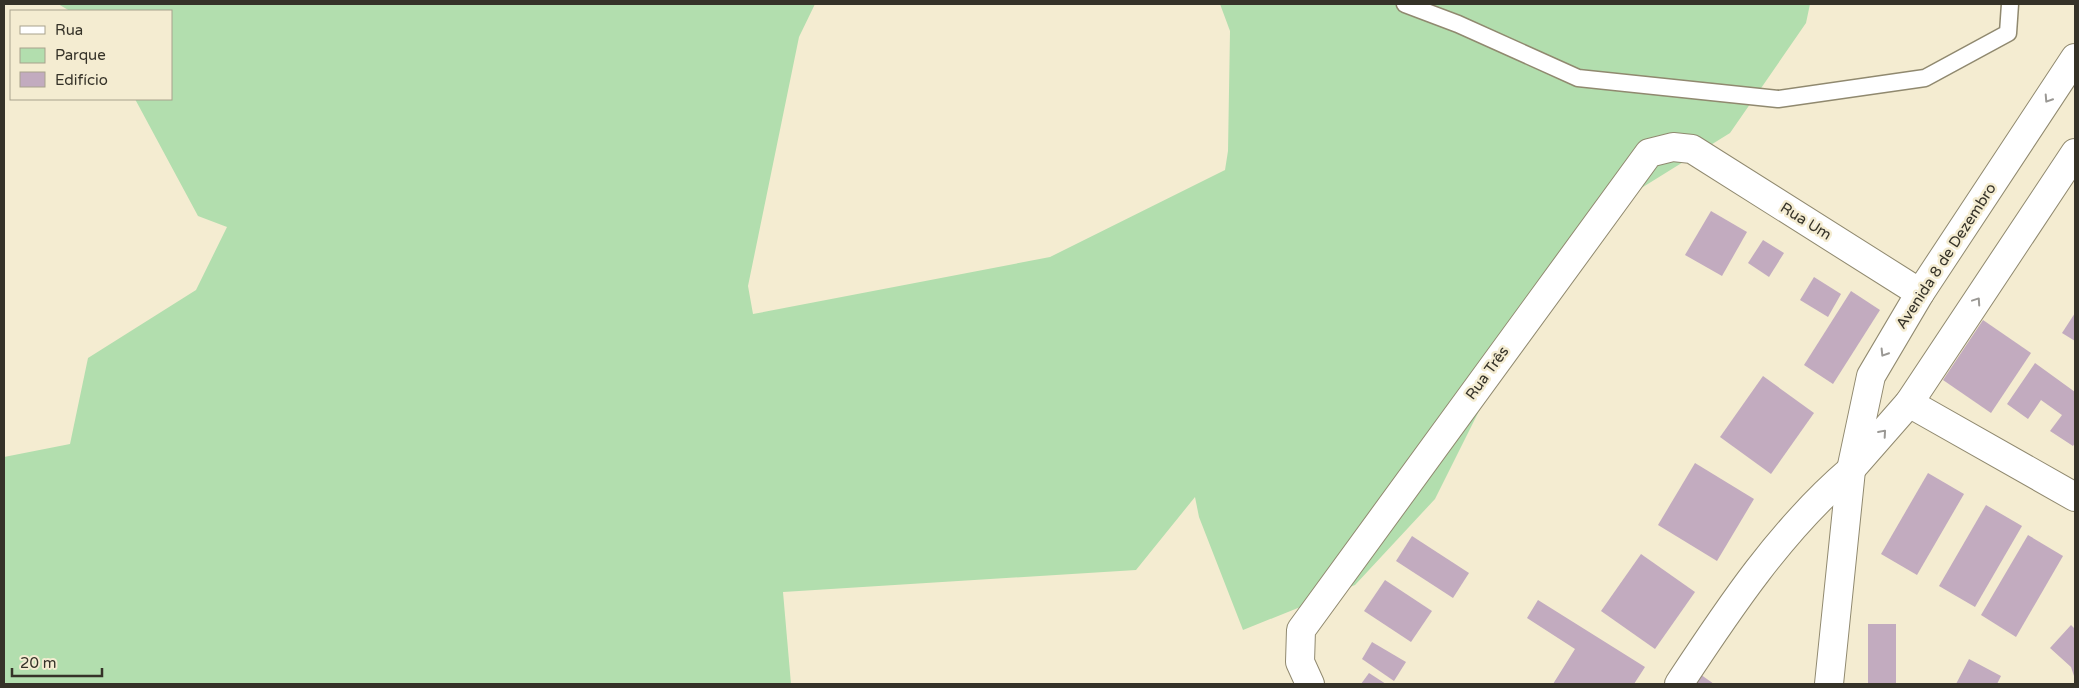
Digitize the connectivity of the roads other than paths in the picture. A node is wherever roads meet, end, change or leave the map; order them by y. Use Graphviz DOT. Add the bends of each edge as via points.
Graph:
graph roads {
  1 [pos="1405,4"];
  2 [pos="2010,4"];
  3 [pos="2075,58"];
  4 [pos="1692,149"];
  5 [pos="2075,153"];
  6 [pos="1920,293"];
  7 [pos="1908,403"];
  8 [pos="1851,470"];
  9 [pos="2075,497"];
  10 [pos="1310,684"];
  11 [pos="1679,684"];
  12 [pos="1829,684"];
  1 -- 2 [label="lane" via="1578,78 1778,99 1925,78 2008,33"];
  3 -- 6 [label="street, Avenida 8 de Dezembro, one-way"];
  4 -- 6 [label="street, Rua Um"];
  4 -- 10 [label="street, Rua Três" via="1673,146 1649,153 1644,158 1301,630 1300,662"];
  7 -- 5 [label="street, one-way"];
  6 -- 8 [label="street, Avenida 8 de Dezembro, one-way" via="1871,376"];
  8 -- 7 [label="street, one-way"];
  7 -- 9 [label="street"];
  8 -- 11 [label="street" via="1822,494 1736,598"];
  8 -- 12 [label="street, Avenida 8 de Dezembro"];
}
